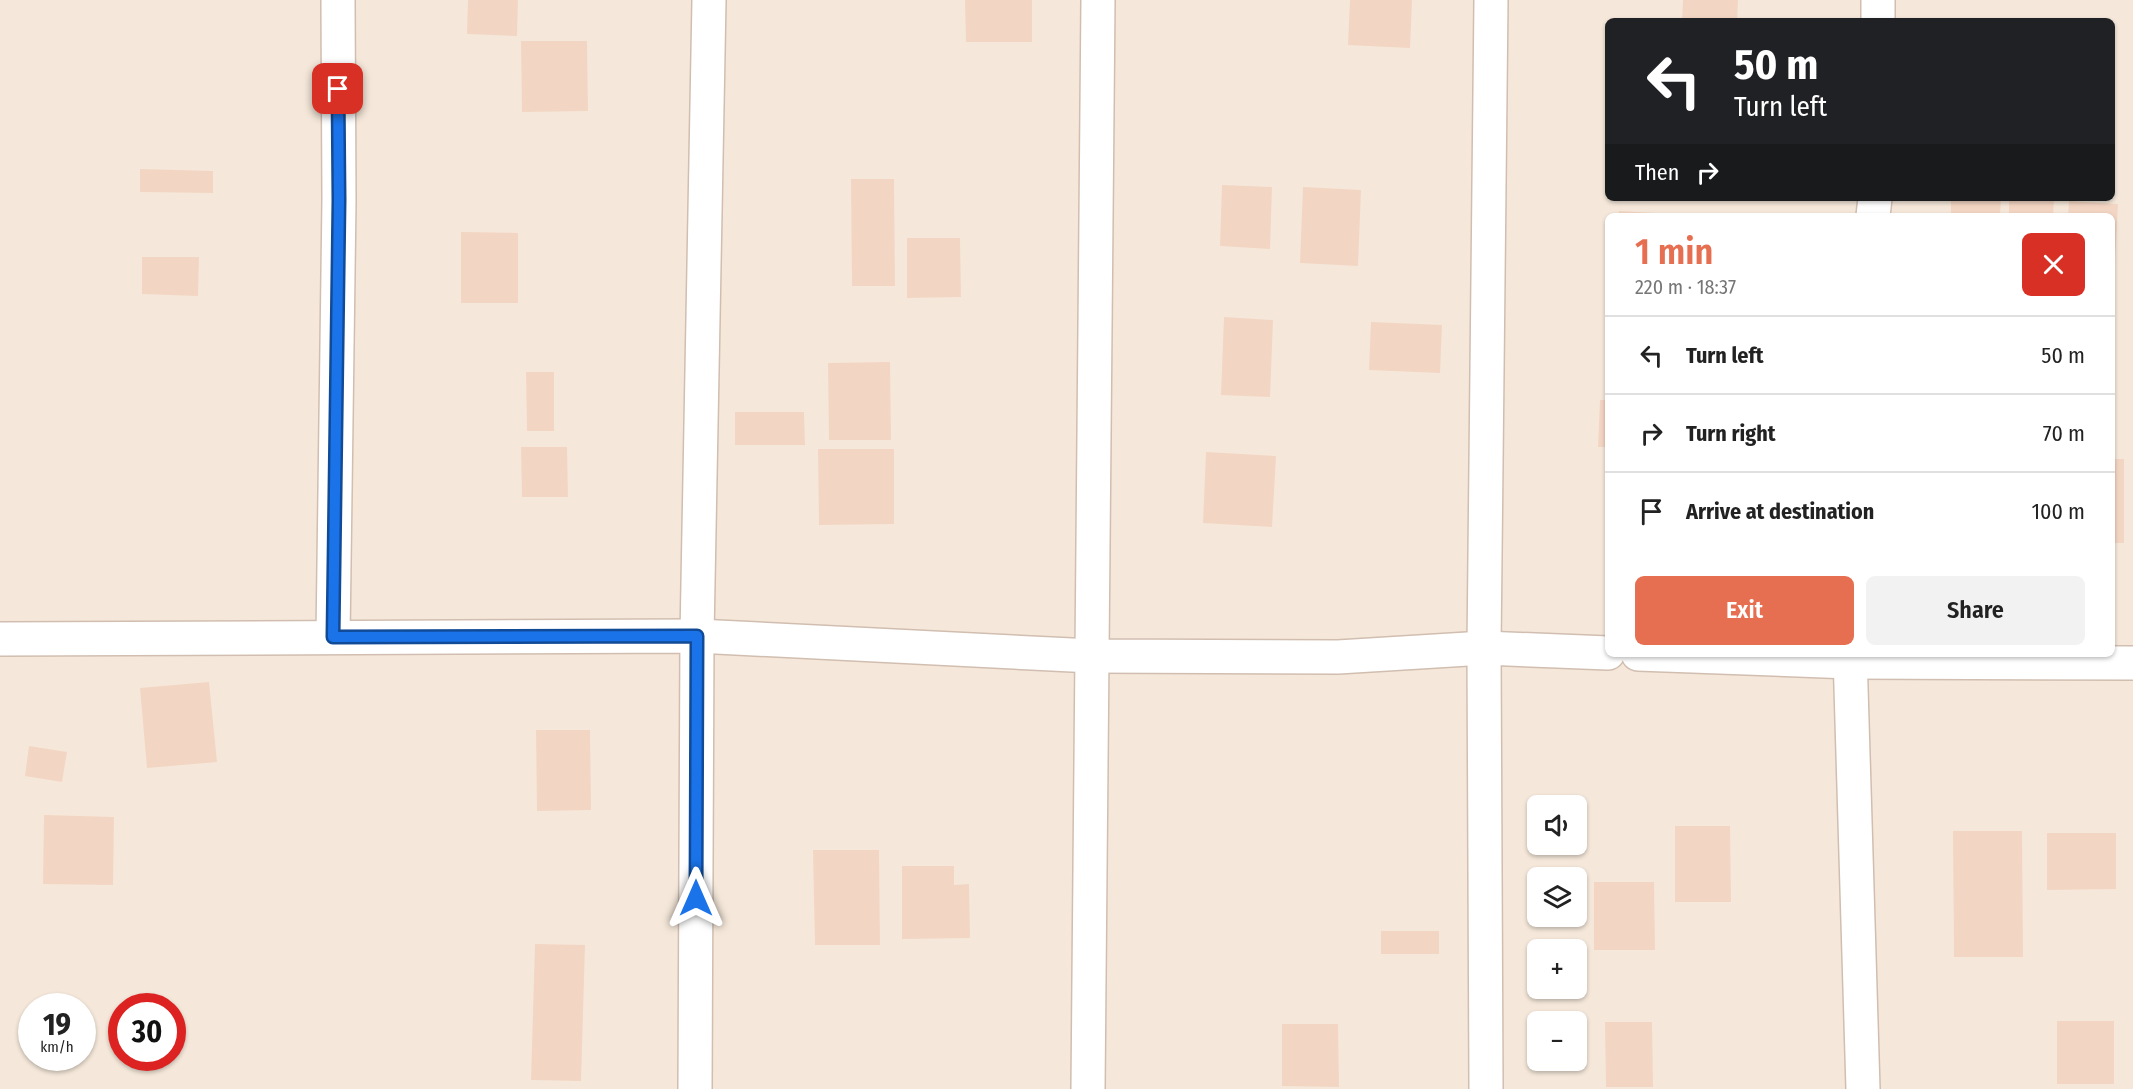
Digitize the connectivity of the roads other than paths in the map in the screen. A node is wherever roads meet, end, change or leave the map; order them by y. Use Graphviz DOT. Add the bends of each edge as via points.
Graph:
graph roads {
  1 [pos="338,0"];
  2 [pos="709,0"];
  3 [pos="1098,0"];
  4 [pos="1491,0"];
  5 [pos="1878,0"];
  6 [pos="1878,18"];
  7 [pos="697,636"];
  8 [pos="333,637"];
  9 [pos="0,639"];
  10 [pos="1484,648"];
  11 [pos="1605,653"];
  12 [pos="1092,656"];
  13 [pos="1797,657"];
  14 [pos="1850,658"];
  15 [pos="2133,663"];
  16 [pos="695,1089"];
  17 [pos="1088,1089"];
  18 [pos="1486,1089"];
  19 [pos="1863,1089"];
  1 -- 8 [label="street"];
  2 -- 7 [label="street"];
  3 -- 12 [label="street"];
  4 -- 10 [label="street"];
  5 -- 6 [label="street"];
  7 -- 8 [label="street"];
  7 -- 12 [label="street"];
  7 -- 16 [label="street"];
  8 -- 9 [label="street"];
  10 -- 11 [label="street"];
  10 -- 12 [label="street" via="1338,657"];
  10 -- 18 [label="street"];
  12 -- 17 [label="street"];
  13 -- 14 [label="street"];
  14 -- 15 [label="street"];
  14 -- 19 [label="street"];
}
